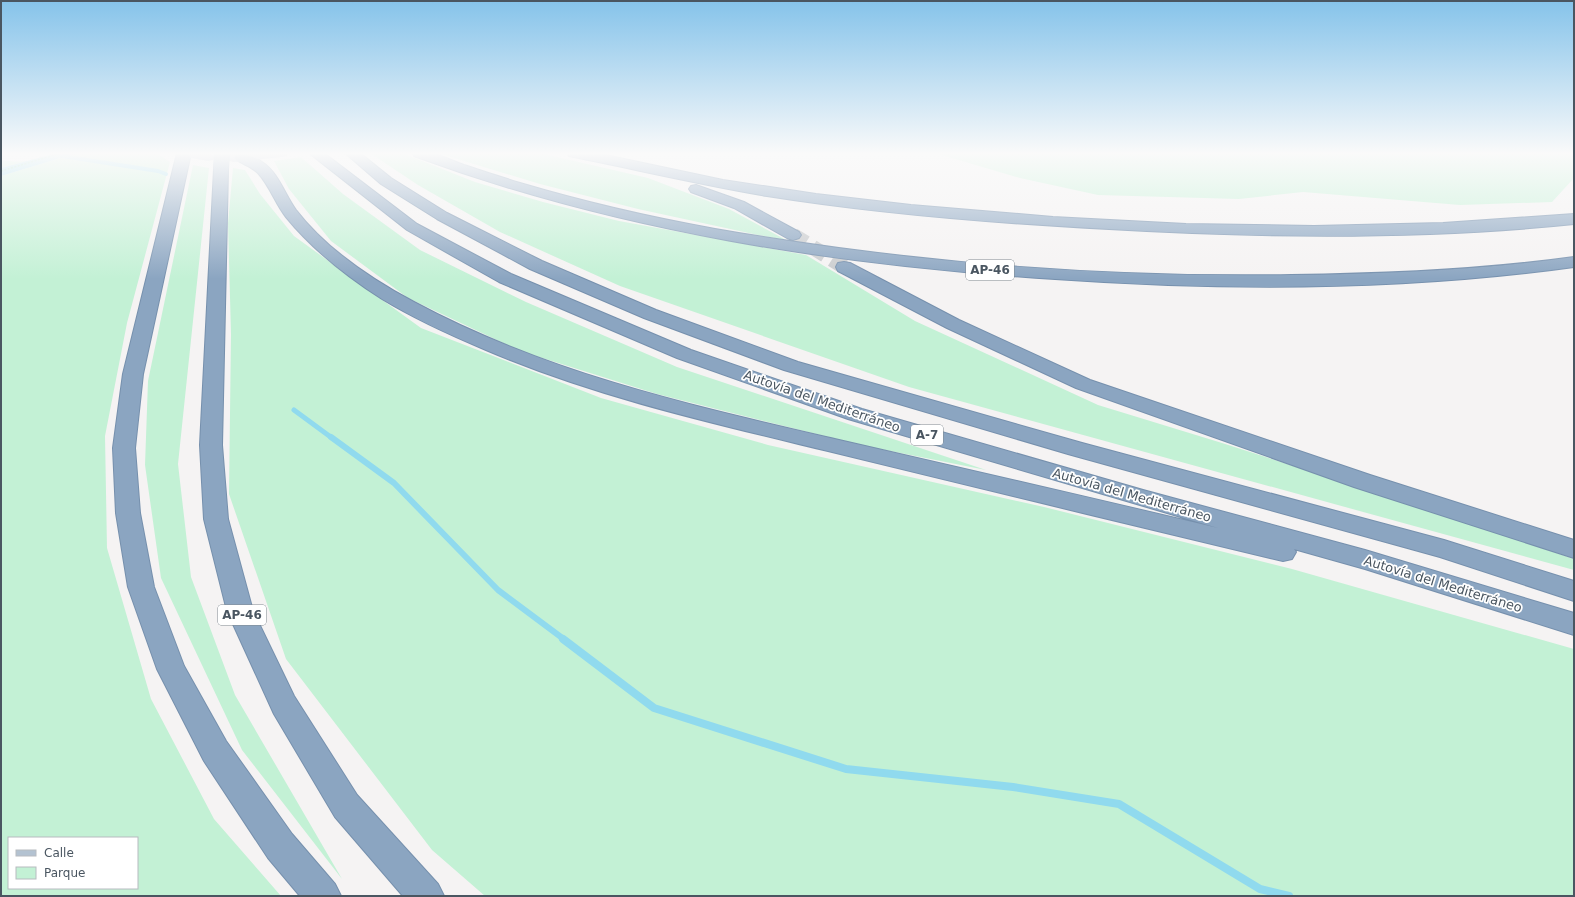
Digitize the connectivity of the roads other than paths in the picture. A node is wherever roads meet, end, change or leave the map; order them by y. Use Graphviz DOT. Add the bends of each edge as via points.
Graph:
graph roads {
  1 [pos="175,195"];
  2 [pos="228,195"];
  3 [pos="280,195"];
  4 [pos="368,195"];
  5 [pos="409,195"];
  6 [pos="545,195"];
  7 [pos="713,195"];
  8 [pos="796,195"];
  9 [pos="1574,219"];
  10 [pos="794,235"];
  11 [pos="1574,262"];
  12 [pos="844,267"];
  13 [pos="1574,549"];
  14 [pos="1365,560"];
  15 [pos="1574,591"];
  16 [pos="1574,624"];
  17 [pos="323,896"];
  18 [pos="426,896"];
  1 -- 17 [label="highway" via="133,374 124,448 128,513 141,587 171,669 215,751 280,846"];
  2 -- 18 [label="highway, AP-46" via="211,445 216,519 240,611 284,705 346,806"];
  3 -- 14 [label="highway" via="294,217 312,237 348,268 390,296 447,326 523,359 616,391 726,420 1288,554"];
  4 -- 14 [label="highway, Autovía del Mediterráneo / A-7" via="412,228 505,278 684,354 855,414"];
  5 -- 15 [label="highway, Autovía del Mediterráneo / A-7" via="442,216 536,265 650,314 791,366 1076,449 1444,549"];
  6 -- 11 [label="highway, AP-46" via="665,224 758,242 948,266 1107,278 1334,280 1495,271"];
  7 -- 10 [label="highway" via="739,205"];
  8 -- 9 [label="highway" via="933,212 1036,221 1209,230 1442,228"];
  12 -- 13 [label="highway" via="952,324 1083,384 1362,481"];
  14 -- 16 [label="highway, Autovía del Mediterráneo / A-7"];
}
